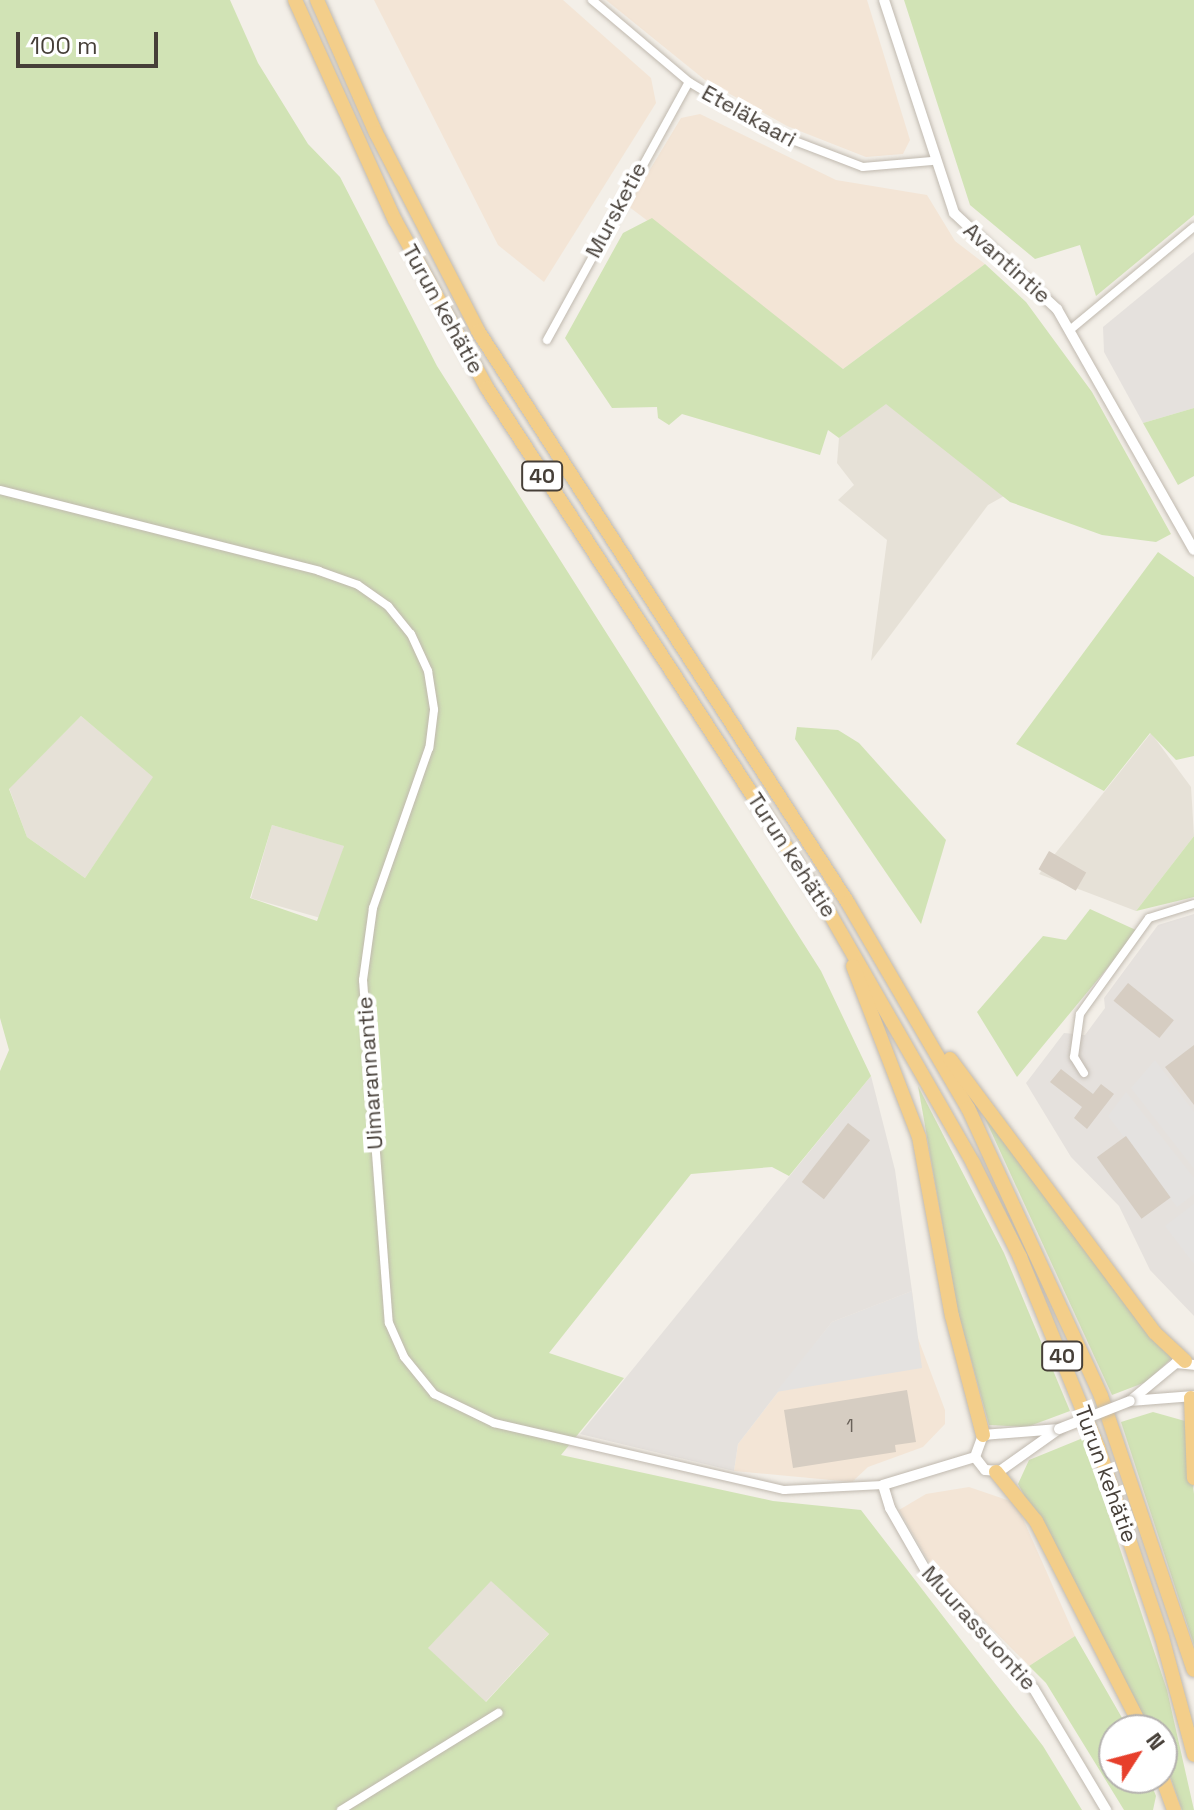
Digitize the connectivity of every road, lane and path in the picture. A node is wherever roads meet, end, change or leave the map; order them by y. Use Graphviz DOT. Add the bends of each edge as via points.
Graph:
graph roads {
  1 [pos="319,0"];
  2 [pos="592,0"];
  3 [pos="884,0"];
  4 [pos="296,4"];
  5 [pos="689,82"];
  6 [pos="932,161"];
  7 [pos="1194,227"];
  8 [pos="1071,329"];
  9 [pos="547,340"];
  10 [pos="0,490"];
  11 [pos="1194,550"];
  12 [pos="1194,904"];
  13 [pos="830,914"];
  14 [pos="913,1009"];
  15 [pos="1084,1073"];
  16 [pos="1190,1363"];
  17 [pos="1192,1397"];
  18 [pos="1130,1401"];
  19 [pos="1059,1429"];
  20 [pos="983,1435"];
  21 [pos="975,1457"];
  22 [pos="996,1472"];
  23 [pos="1194,1478"];
  24 [pos="883,1485"];
  25 [pos="1194,1670"];
  26 [pos="498,1713"];
  27 [pos="1135,1714"];
  28 [pos="1194,1755"];
  29 [pos="341,1810"];
  30 [pos="1106,1810"];
  1 -- 14 [label="highway, Turun kehätie / 40" via="415,212 501,370"];
  2 -- 5 [label="street, Eteläkaari"];
  3 -- 6 [label="street, Avantintie"];
  4 -- 13 [label="highway, Turun kehätie / 40" via="395,220 487,388"];
  5 -- 6 [label="street, Eteläkaari" via="774,133 839,159 878,169"];
  5 -- 9 [label="street, Mursketie"];
  6 -- 8 [label="street, Avantintie" via="963,225 1034,283"];
  7 -- 8 [label="street"];
  8 -- 11 [label="street, Avantintie"];
  10 -- 24 [label="street, Uimarannantie" via="345,581 388,606 411,634 428,671 434,710 429,748 373,908 363,980 389,1323 404,1357 434,1394 494,1423 784,1490"];
  12 -- 15 [label="street" via="1149,918 1080,1014 1074,1057"];
  13 -- 20 [label="highway" via="919,1137 952,1316"];
  13 -- 28 [label="highway, Turun kehätie / 40" via="973,1163 1053,1334 1127,1529"];
  14 -- 16 [label="highway" via="1155,1333"];
  14 -- 25 [label="highway, Turun kehätie / 40" via="1001,1173 1077,1339 1124,1457"];
  16 -- 18 [label="street" via="1173,1364"];
  17 -- 18 [label="street"];
  17 -- 23 [label="highway"];
  18 -- 19 [label="street, bridge"];
  19 -- 20 [label="street"];
  19 -- 22 [label="street"];
  20 -- 21 [label="street"];
  21 -- 22 [label="street"];
  21 -- 24 [label="street, Uimarannantie"];
  22 -- 27 [label="highway" via="1036,1521"];
  24 -- 30 [label="street, Muurassuontie" via="913,1553 1020,1669"];
  26 -- 29 [label="street"];
}
